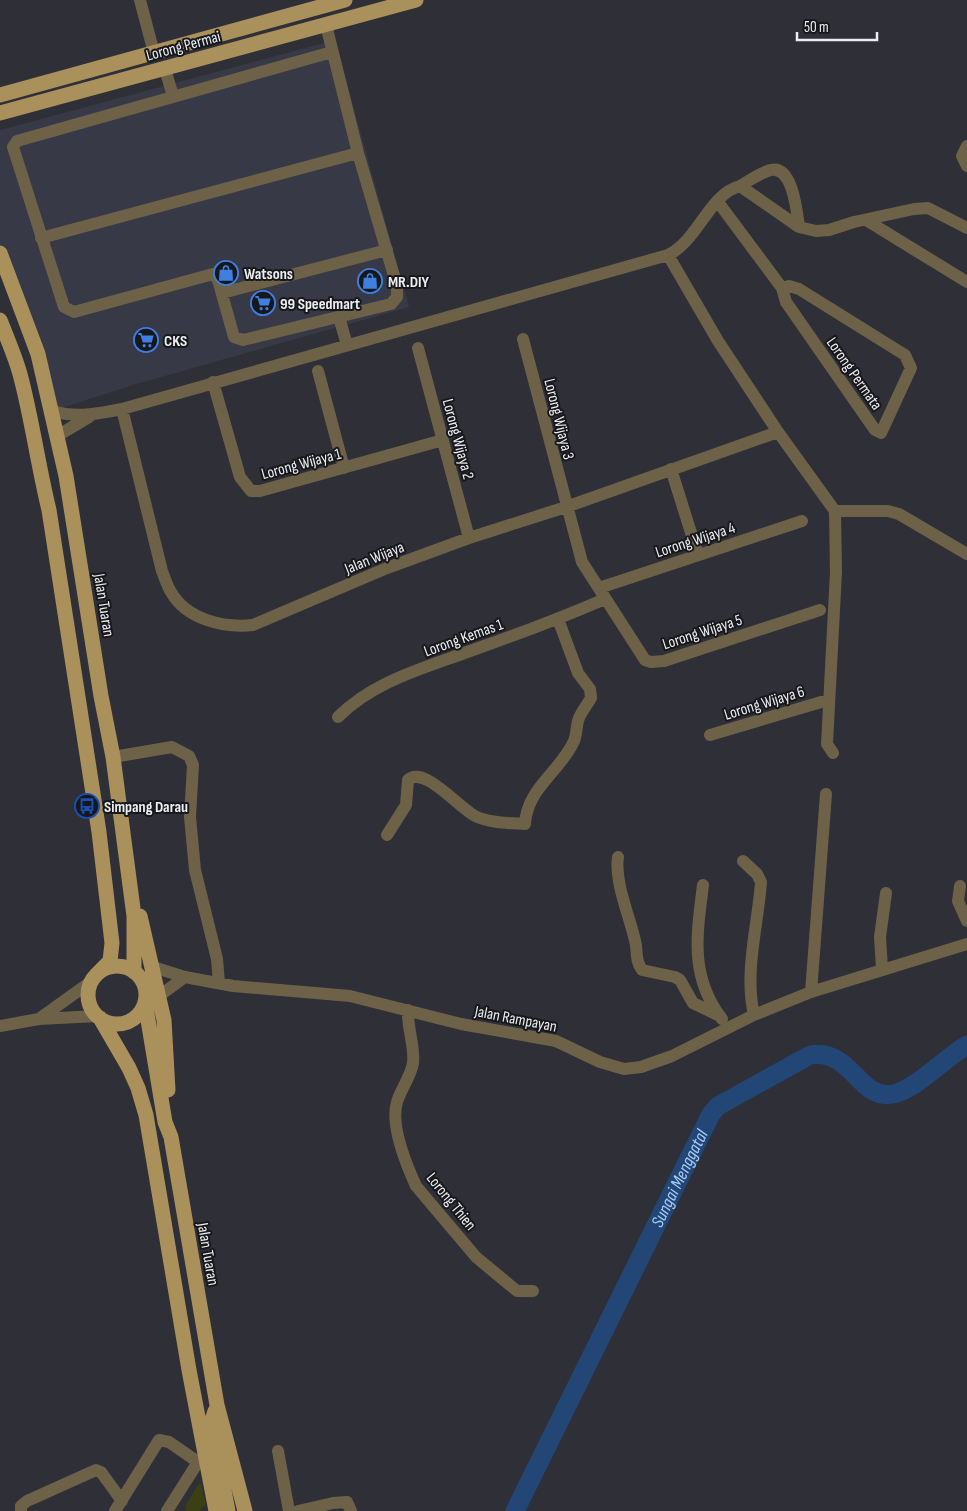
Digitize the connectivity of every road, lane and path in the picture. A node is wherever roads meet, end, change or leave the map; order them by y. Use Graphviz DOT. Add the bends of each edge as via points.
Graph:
graph roads {
  1 [pos="140,0"];
  2 [pos="345,0"];
  3 [pos="416,0"];
  4 [pos="312,4"];
  5 [pos="326,24"];
  6 [pos="332,52"];
  7 [pos="154,54"];
  8 [pos="164,69"];
  9 [pos="0,95"];
  10 [pos="173,96"];
  11 [pos="0,113"];
  12 [pos="967,146"];
  13 [pos="358,153"];
  14 [pos="967,166"];
  15 [pos="740,186"];
  16 [pos="718,202"];
  17 [pos="866,220"];
  18 [pos="799,227"];
  19 [pos="967,228"];
  20 [pos="41,238"];
  21 [pos="387,250"];
  22 [pos="0,253"];
  23 [pos="668,255"];
  24 [pos="967,282"];
  25 [pos="782,288"];
  26 [pos="222,293"];
  27 [pos="338,317"];
  28 [pos="0,320"];
  29 [pos="522,339"];
  30 [pos="347,346"];
  31 [pos="418,348"];
  32 [pos="318,372"];
  33 [pos="213,382"];
  34 [pos="122,408"];
  35 [pos="52,411"];
  36 [pos="91,416"];
  37 [pos="778,432"];
  38 [pos="57,436"];
  39 [pos="443,440"];
  40 [pos="344,468"];
  41 [pos="671,470"];
  42 [pos="566,507"];
  43 [pos="835,511"];
  44 [pos="802,521"];
  45 [pos="469,538"];
  46 [pos="967,554"];
  47 [pos="698,555"];
  48 [pos="602,593"];
  49 [pos="820,610"];
  50 [pos="558,619"];
  51 [pos="828,700"];
  52 [pos="338,717"];
  53 [pos="710,736"];
  54 [pos="833,754"];
  55 [pos="113,757"];
  56 [pos="826,794"];
  57 [pos="387,835"];
  58 [pos="618,857"];
  59 [pos="743,861"];
  60 [pos="703,885"];
  61 [pos="960,886"];
  62 [pos="886,893"];
  63 [pos="131,896"];
  64 [pos="967,921"];
  65 [pos="967,944"];
  66 [pos="153,968"];
  67 [pos="882,969"];
  68 [pos="134,972"];
  69 [pos="186,977"];
  70 [pos="94,978"];
  71 [pos="219,983"];
  72 [pos="811,992"];
  73 [pos="152,999"];
  74 [pos="408,1010"];
  75 [pos="754,1015"];
  76 [pos="720,1016"];
  77 [pos="99,1017"];
  78 [pos="39,1019"];
  79 [pos="0,1026"];
  80 [pos="730,1028"];
  81 [pos="173,1153"];
  82 [pos="534,1291"];
  83 [pos="189,1370"];
  84 [pos="217,1405"];
  85 [pos="278,1452"];
  86 [pos="201,1460"];
  87 [pos="119,1506"];
  88 [pos="21,1511"];
  89 [pos="167,1511"];
  90 [pos="216,1511"];
  91 [pos="228,1511"];
  92 [pos="245,1511"];
  93 [pos="289,1511"];
  94 [pos="298,1511"];
  95 [pos="352,1511"];
  1 -- 7 [label="street"];
  2 -- 4 [label="main road, Lorong Permai"];
  3 -- 5 [label="main road, Lorong Permai"];
  4 -- 7 [label="main road, Lorong Permai"];
  5 -- 6 [label="street"];
  5 -- 8 [label="main road, Lorong Permai"];
  6 -- 10 [label="street"];
  6 -- 13 [label="street"];
  7 -- 9 [label="main road, Lorong Permai"];
  8 -- 10 [label="street"];
  8 -- 11 [label="main road, Lorong Permai"];
  10 -- 20 [label="street" via="17,141 13,148"];
  12 -- 14 [label="street" via="962,156"];
  13 -- 20 [label="street"];
  13 -- 21 [label="street"];
  15 -- 16 [label="street" via="732,188"];
  15 -- 18 [label="street"];
  15 -- 18 [label="street" via="770,170 782,172 796,200"];
  16 -- 23 [label="street" via="683,246"];
  16 -- 25 [label="street, Lorong Permata"];
  17 -- 18 [label="street" via="816,232"];
  17 -- 19 [label="street" via="928,208"];
  17 -- 24 [label="street"];
  20 -- 26 [label="street" via="64,307 74,312 213,274"];
  21 -- 26 [label="street"];
  21 -- 27 [label="street" via="397,297 391,304"];
  22 -- 35 [label="main road, Jalan Tuaran" via="38,354"];
  23 -- 30 [label="street"];
  23 -- 37 [label="street"];
  25 -- 25 [label="street, Lorong Permata" via="786,302 875,430 881,433 911,368 905,354 795,287"];
  26 -- 27 [label="street" via="234,337 238,340"];
  27 -- 30 [label="street"];
  28 -- 70 [label="main road" via="20,373 49,510 100,832 112,943 110,961"];
  29 -- 42 [label="street, Lorong Wijaya 3"];
  30 -- 33 [label="street"];
  31 -- 39 [label="street, Lorong Wijaya 2"];
  32 -- 40 [label="street"];
  33 -- 34 [label="street"];
  33 -- 40 [label="street, Lorong Wijaya 1" via="240,477 251,491 260,492"];
  34 -- 36 [label="street"];
  34 -- 45 [label="street, Jalan Wijaya" via="168,586 182,605 214,623 253,625 387,568"];
  35 -- 36 [label="street"];
  35 -- 38 [label="main road, Jalan Tuaran"];
  36 -- 38 [label="street"];
  37 -- 41 [label="street, Jalan Wijaya"];
  37 -- 43 [label="street"];
  38 -- 55 [label="main road, Jalan Tuaran" via="68,484"];
  39 -- 40 [label="street, Lorong Wijaya 1"];
  39 -- 45 [label="street, Lorong Wijaya 2"];
  41 -- 42 [label="street, Jalan Wijaya"];
  41 -- 47 [label="street"];
  42 -- 45 [label="street, Jalan Wijaya"];
  42 -- 48 [label="street, Lorong Wijaya 5" via="582,562"];
  43 -- 46 [label="street" via="899,514"];
  43 -- 51 [label="street" via="836,572"];
  44 -- 47 [label="street, Lorong Wijaya 4"];
  47 -- 48 [label="street, Lorong Wijaya 4"];
  48 -- 49 [label="street, Lorong Wijaya 5" via="644,660 651,662 664,661"];
  48 -- 50 [label="street, Lorong Kemas 1"];
  50 -- 52 [label="street, Lorong Kemas 1" via="384,684 350,705"];
  50 -- 57 [label="street" via="578,673 590,689 591,698 579,717 575,740 532,795 524,824 478,817 435,784 412,776 408,780 406,805"];
  51 -- 53 [label="street, Lorong Wijaya 6"];
  51 -- 54 [label="street" via="827,744"];
  55 -- 63 [label="main road, Jalan Tuaran"];
  55 -- 71 [label="street" via="172,747 189,756 193,765 190,817 194,870 217,959"];
  56 -- 72 [label="street"];
  58 -- 76 [label="street" via="626,914 636,945 637,962 642,970 675,977 693,1003"];
  59 -- 75 [label="street" via="761,882 751,978"];
  60 -- 76 [label="street" via="697,962"];
  61 -- 64 [label="street" via="958,901"];
  62 -- 67 [label="street" via="880,937"];
  63 -- 66 [label="main road"];
  63 -- 68 [label="main road, Jalan Tuaran"];
  65 -- 67 [label="street, Jalan Rampayan"];
  66 -- 69 [label="street, Jalan Rampayan"];
  66 -- 73 [label="main road"];
  67 -- 72 [label="street, Jalan Rampayan"];
  68 -- 70 [label="main road" via="114,966 104,969"];
  68 -- 73 [label="main road"];
  69 -- 71 [label="street, Jalan Rampayan"];
  69 -- 73 [label="street"];
  70 -- 77 [label="main road" via="89,1000"];
  70 -- 78 [label="street"];
  71 -- 74 [label="street, Jalan Rampayan" via="350,996"];
  72 -- 75 [label="street, Jalan Rampayan"];
  73 -- 77 [label="main road" via="127,1022 113,1023"];
  73 -- 81 [label="main road, Jalan Tuaran" via="165,1122"];
  74 -- 80 [label="street, Jalan Rampayan" via="461,1024 556,1041 600,1062 624,1069 672,1056"];
  74 -- 82 [label="street, Lorong Thien" via="413,1065 394,1116 405,1162 416,1186 476,1257 517,1291"];
  75 -- 80 [label="street, Jalan Rampayan"];
  76 -- 80 [label="street"];
  77 -- 78 [label="street"];
  77 -- 83 [label="main road" via="129,1068 146,1115"];
  78 -- 79 [label="street"];
  81 -- 83 [label="main road" via="167,1166 204,1378 201,1383 194,1382"];
  81 -- 84 [label="main road, Jalan Tuaran"];
  83 -- 86 [label="main road"];
  84 -- 91 [label="main road" via="211,1423"];
  84 -- 92 [label="main road, Jalan Tuaran"];
  85 -- 93 [label="street"];
  86 -- 87 [label="street" via="159,1440"];
  86 -- 89 [label="street"];
  86 -- 90 [label="main road"];
  87 -- 88 [label="street" via="102,1472 96,1470 27,1500"];
  94 -- 95 [label="street" via="347,1502"];
}
